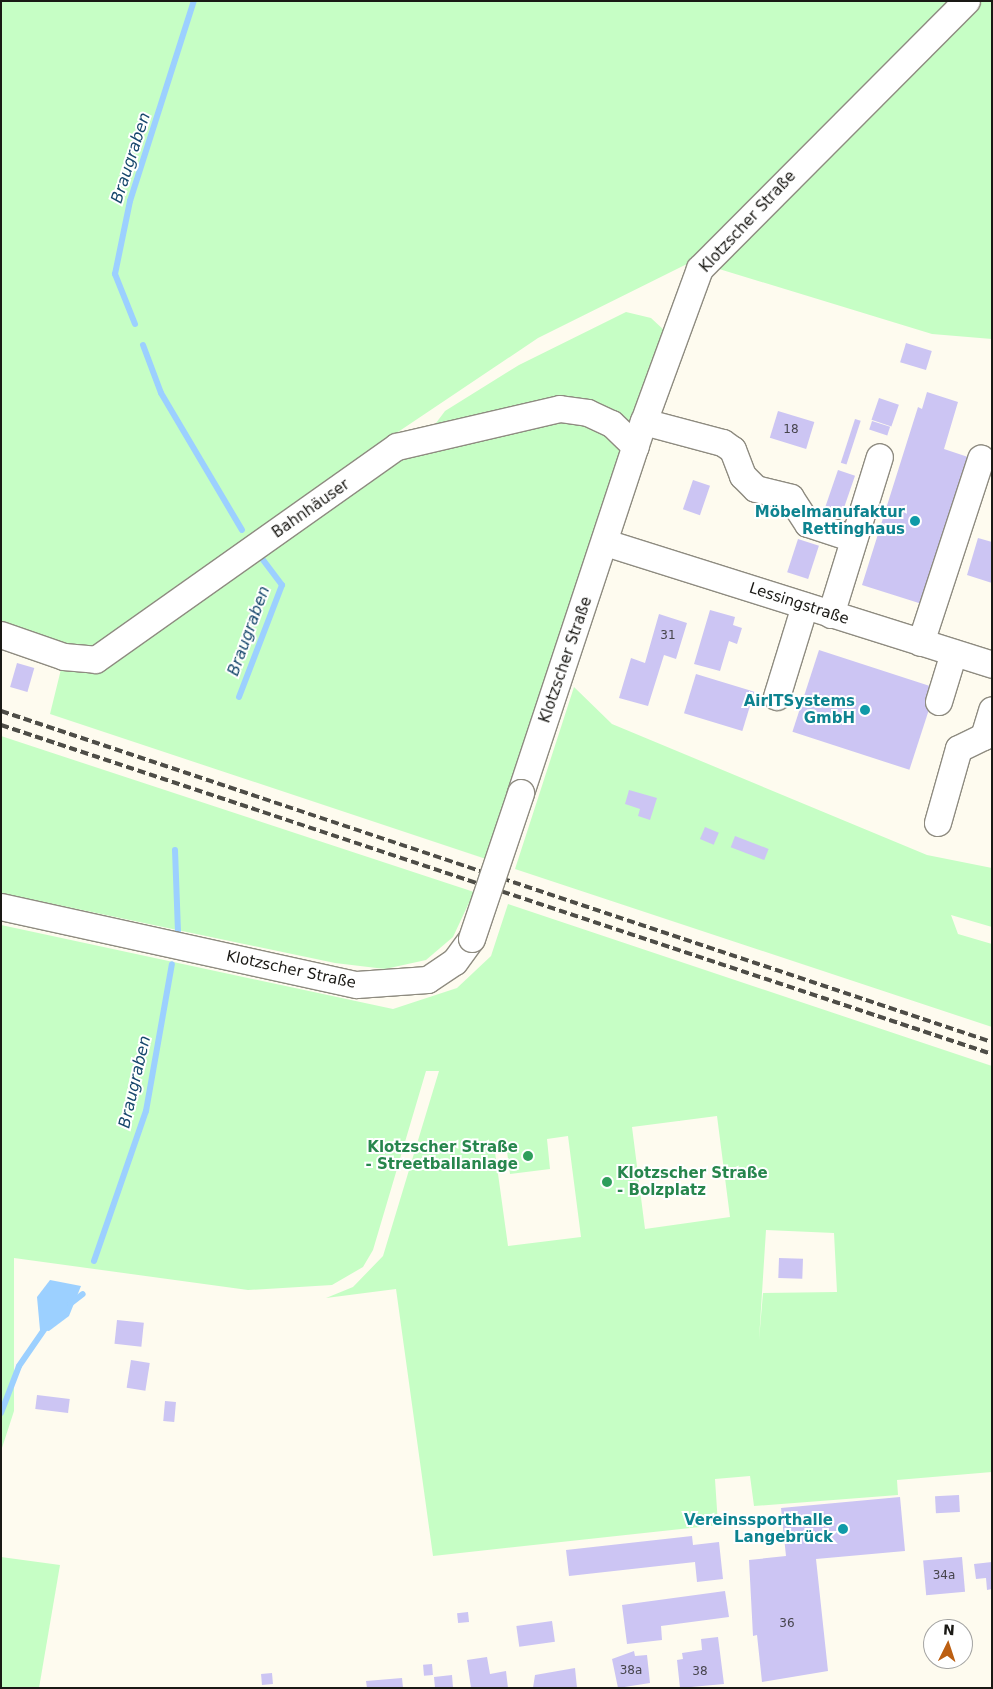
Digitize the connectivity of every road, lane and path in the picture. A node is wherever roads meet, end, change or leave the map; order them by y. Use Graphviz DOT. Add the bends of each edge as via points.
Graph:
graph roads {
  1 [pos="968,1"];
  2 [pos="644,422"];
  3 [pos="636,447"];
  4 [pos="880,456"];
  5 [pos="986,466"];
  6 [pos="854,539"];
  7 [pos="606,543"];
  8 [pos="806,606"];
  9 [pos="831,614"];
  10 [pos="1,635"];
  11 [pos="938,648"];
  12 [pos="992,665"];
  13 [pos="777,697"];
  14 [pos="939,702"];
  15 [pos="992,710"];
  16 [pos="938,823"];
  17 [pos="1,907"];
  1 -- 2 [label="street, Klotzscher Straße" via="700,269"];
  2 -- 3 [label="street, Klotzscher Straße"];
  2 -- 6 [label="street" via="723,443 733,450 744,476 756,489 791,498 808,524"];
  3 -- 7 [label="street, Klotzscher Straße"];
  3 -- 10 [label="street, Bahnhäuser" via="612,424 588,413 560,409 397,448 96,660 64,657"];
  4 -- 6 [label="street"];
  5 -- 11 [label="street"];
  6 -- 9 [label="street"];
  7 -- 8 [label="street, Lessingstraße"];
  7 -- 17 [label="street, Klotzscher Straße, bridge" via="472,939 455,962 428,980 357,985"];
  8 -- 9 [label="street, Lessingstraße"];
  8 -- 13 [label="street"];
  9 -- 11 [label="street, Lessingstraße"];
  11 -- 12 [label="street, Lessingstraße"];
  11 -- 14 [label="street"];
  15 -- 16 [label="street" via="984,737 959,749"];
}
